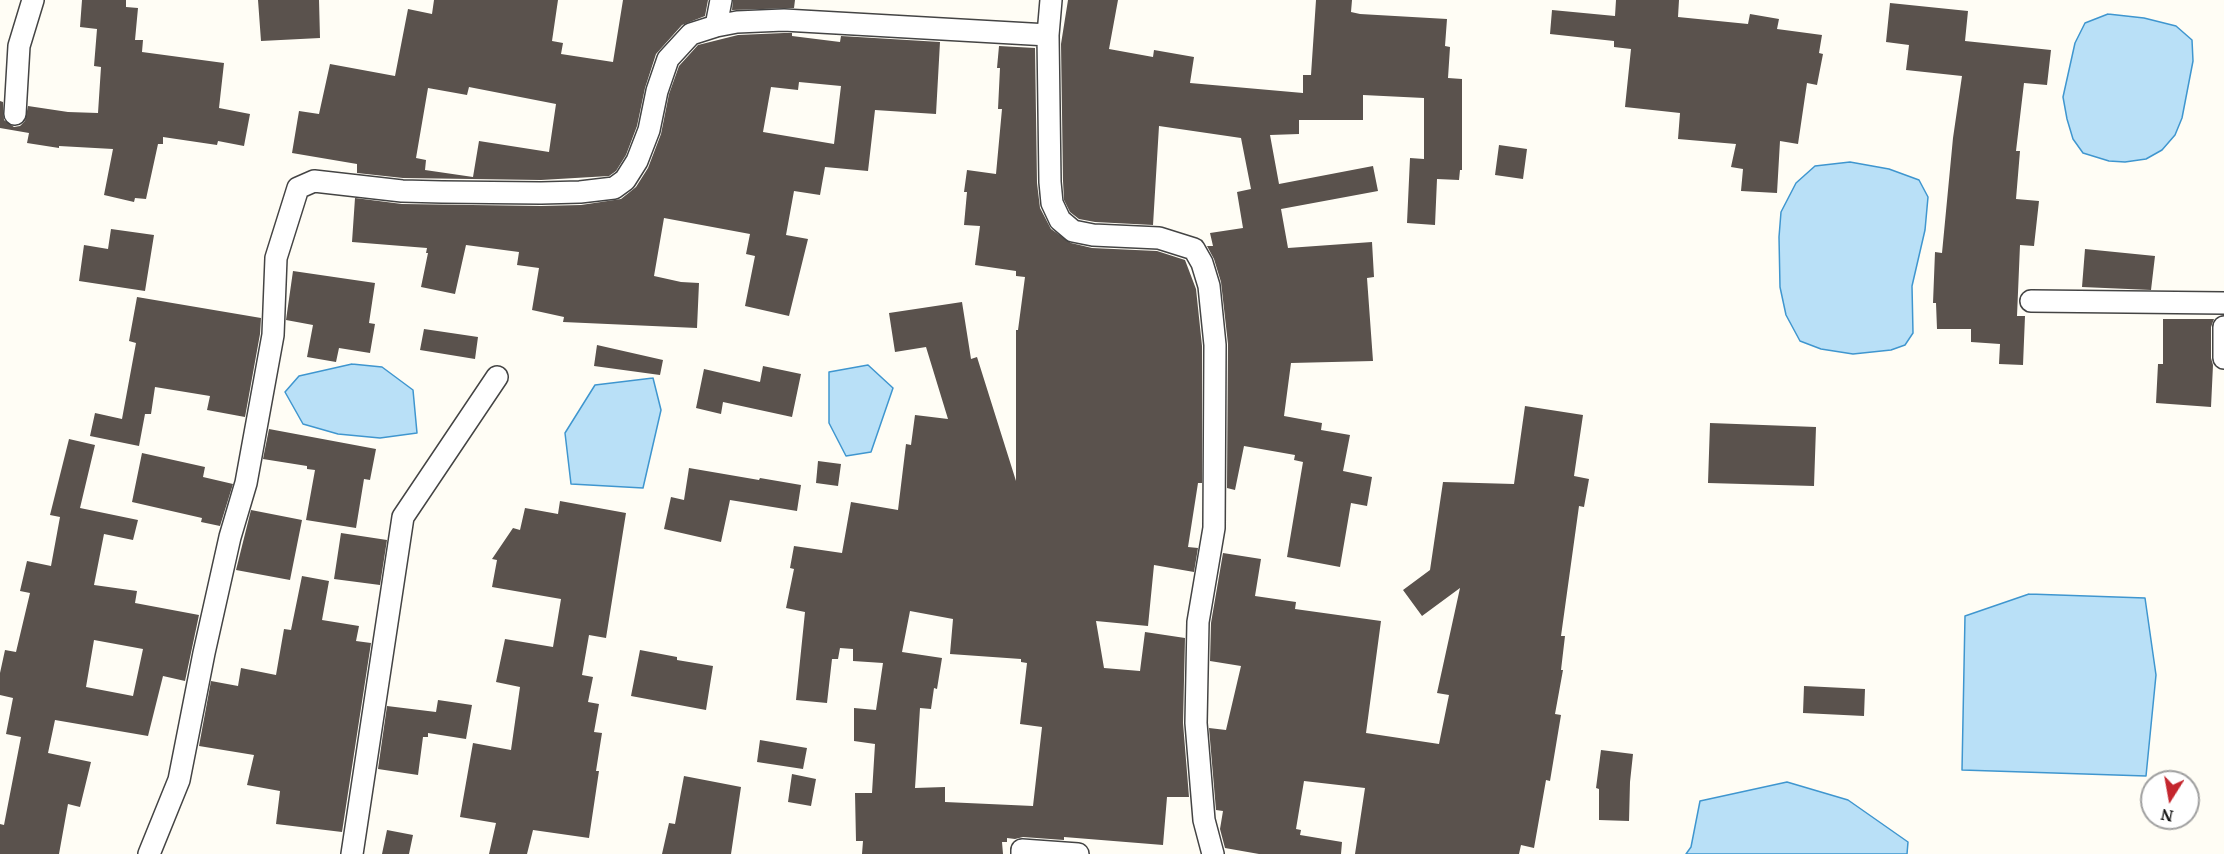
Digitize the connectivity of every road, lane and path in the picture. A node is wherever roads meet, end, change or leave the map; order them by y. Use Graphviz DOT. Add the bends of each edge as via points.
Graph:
graph roads {
  1 [pos="33,0"];
  2 [pos="721,0"];
  3 [pos="1051,0"];
  4 [pos="716,26"];
  5 [pos="1048,35"];
  6 [pos="15,114"];
  7 [pos="2031,301"];
  8 [pos="2224,303"];
  9 [pos="2224,327"];
  10 [pos="2224,358"];
  11 [pos="497,377"];
  12 [pos="149,854"];
  13 [pos="352,854"];
  14 [pos="1022,854"];
  15 [pos="1078,854"];
  16 [pos="1213,854"];
  1 -- 6 [label="street" via="19,46"];
  2 -- 4 [label="street"];
  3 -- 5 [label="street"];
  4 -- 5 [label="street" via="737,21 784,20"];
  4 -- 12 [label="street" via="691,34 668,59 637,161 625,180 614,188 541,193 432,192 314,181 298,188 276,258 273,335 246,483 230,537 179,780"];
  5 -- 16 [label="street" via="1050,182 1052,203 1060,220 1074,231 1159,238 1194,249 1209,286 1215,345 1214,528 1198,622 1196,723 1204,820"];
  7 -- 8 [label="street"];
  9 -- 10 [label="street"];
  11 -- 13 [label="street" via="403,517"];
  14 -- 15 [label="street" via="1022,850"];
}
